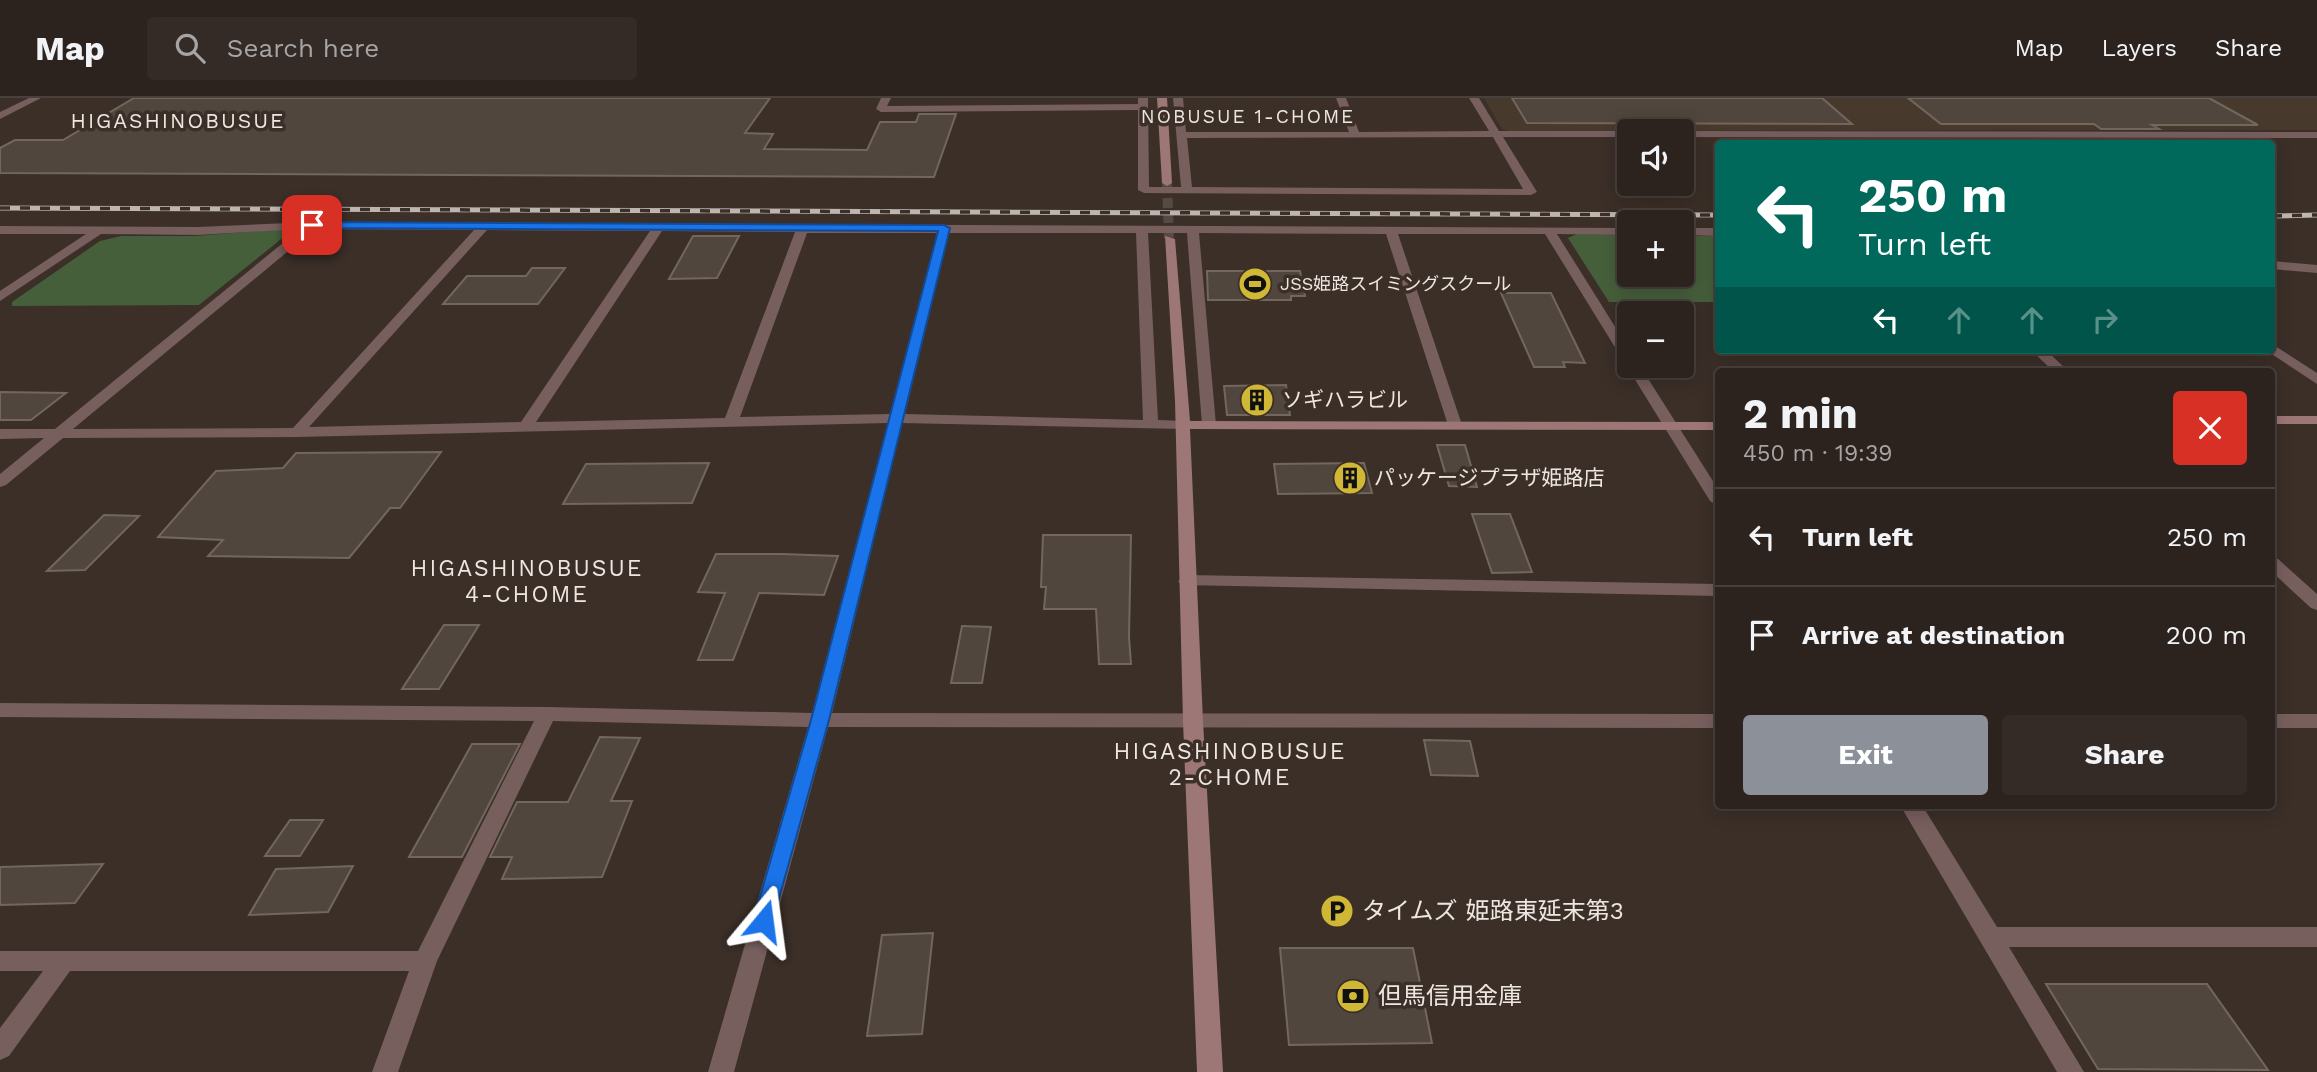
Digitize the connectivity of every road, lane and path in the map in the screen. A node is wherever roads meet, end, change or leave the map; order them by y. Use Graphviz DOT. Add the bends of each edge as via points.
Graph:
graph roads {
  1 [pos="36,98"];
  2 [pos="886,98"];
  3 [pos="1162,98"];
  4 [pos="1178,98"];
  5 [pos="1341,98"];
  6 [pos="1474,98"];
  7 [pos="1143,103"];
  8 [pos="0,116"];
  9 [pos="1617,134"];
  10 [pos="1694,134"];
  11 [pos="1778,134"];
  12 [pos="1182,135"];
  13 [pos="1354,135"];
  14 [pos="1494,135"];
  15 [pos="2317,135"];
  16 [pos="1785,140"];
  17 [pos="1167,184"];
  18 [pos="1187,190"];
  19 [pos="312,225"];
  20 [pos="483,227"];
  21 [pos="657,228"];
  22 [pos="944,228"];
  23 [pos="802,229"];
  24 [pos="1142,229"];
  25 [pos="1193,229"];
  26 [pos="1390,229"];
  27 [pos="0,230"];
  28 [pos="99,231"];
  29 [pos="1549,231"];
  30 [pos="1617,232"];
  31 [pos="1694,232"];
  32 [pos="1715,232"];
  33 [pos="1169,239"];
  34 [pos="2275,265"];
  35 [pos="2317,269"];
  36 [pos="0,297"];
  37 [pos="1617,341"];
  38 [pos="2275,350"];
  39 [pos="2042,354"];
  40 [pos="2058,368"];
  41 [pos="1640,378"];
  42 [pos="2317,380"];
  43 [pos="897,418"];
  44 [pos="2275,420"];
  45 [pos="2317,420"];
  46 [pos="730,423"];
  47 [pos="1151,424"];
  48 [pos="527,425"];
  49 [pos="1183,425"];
  50 [pos="1209,425"];
  51 [pos="1455,425"];
  52 [pos="1715,426"];
  53 [pos="1671,427"];
  54 [pos="297,432"];
  55 [pos="0,434"];
  56 [pos="59,434"];
  57 [pos="0,482"];
  58 [pos="1715,496"];
  59 [pos="2275,566"];
  60 [pos="1187,581"];
  61 [pos="1715,590"];
  62 [pos="2317,604"];
  63 [pos="0,710"];
  64 [pos="547,714"];
  65 [pos="820,720"];
  66 [pos="1193,721"];
  67 [pos="1715,721"];
  68 [pos="2275,721"];
  69 [pos="2317,721"];
  70 [pos="1913,809"];
  71 [pos="1990,937"];
  72 [pos="2317,937"];
  73 [pos="65,960"];
  74 [pos="0,961"];
  75 [pos="425,961"];
  76 [pos="0,1048"];
  77 [pos="385,1072"];
  78 [pos="721,1072"];
  79 [pos="1210,1072"];
  80 [pos="2071,1072"];
  1 -- 8 [label="street"];
  2 -- 7 [label="street" via="881,108"];
  3 -- 17 [label="street"];
  4 -- 12 [label="street"];
  5 -- 13 [label="street"];
  6 -- 14 [label="street"];
  7 -- 18 [label="street" via="1144,190"];
  9 -- 14 [label="street"];
  10 -- 11 [label="street"];
  11 -- 15 [label="street"];
  11 -- 16 [label="street"];
  12 -- 13 [label="street"];
  12 -- 18 [label="street"];
  13 -- 14 [label="street"];
  14 -- 18 [label="street" via="1531,192"];
  19 -- 20 [label="street"];
  19 -- 28 [label="street"];
  19 -- 56 [label="street"];
  20 -- 21 [label="street"];
  20 -- 54 [label="street"];
  21 -- 23 [label="street"];
  21 -- 48 [label="street"];
  22 -- 23 [label="street"];
  22 -- 24 [label="street"];
  22 -- 43 [label="street"];
  23 -- 46 [label="street"];
  24 -- 25 [label="street"];
  24 -- 47 [label="street"];
  25 -- 26 [label="street"];
  25 -- 50 [label="street"];
  26 -- 29 [label="street"];
  26 -- 51 [label="street"];
  27 -- 28 [label="street"];
  28 -- 36 [label="street"];
  29 -- 30 [label="street"];
  29 -- 37 [label="street"];
  31 -- 32 [label="street"];
  33 -- 49 [label="street"];
  34 -- 35 [label="street"];
  38 -- 42 [label="street"];
  39 -- 40 [label="street"];
  41 -- 53 [label="street"];
  43 -- 46 [label="street"];
  43 -- 47 [label="street"];
  43 -- 65 [label="street"];
  44 -- 45 [label="street"];
  46 -- 48 [label="street"];
  47 -- 49 [label="street"];
  48 -- 54 [label="street"];
  49 -- 50 [label="street"];
  49 -- 60 [label="street"];
  50 -- 51 [label="street"];
  51 -- 53 [label="street"];
  52 -- 53 [label="street"];
  53 -- 58 [label="street"];
  54 -- 56 [label="street"];
  55 -- 56 [label="street"];
  56 -- 57 [label="street"];
  59 -- 62 [label="street"];
  60 -- 61 [label="street"];
  60 -- 66 [label="street"];
  63 -- 64 [label="street"];
  64 -- 65 [label="street"];
  64 -- 75 [label="street"];
  65 -- 66 [label="street"];
  65 -- 78 [label="street"];
  66 -- 67 [label="street"];
  66 -- 79 [label="street"];
  68 -- 69 [label="street"];
  70 -- 71 [label="street"];
  71 -- 72 [label="street"];
  71 -- 80 [label="street"];
  73 -- 74 [label="street"];
  73 -- 75 [label="street"];
  73 -- 76 [label="street"];
  75 -- 77 [label="street"];
}
